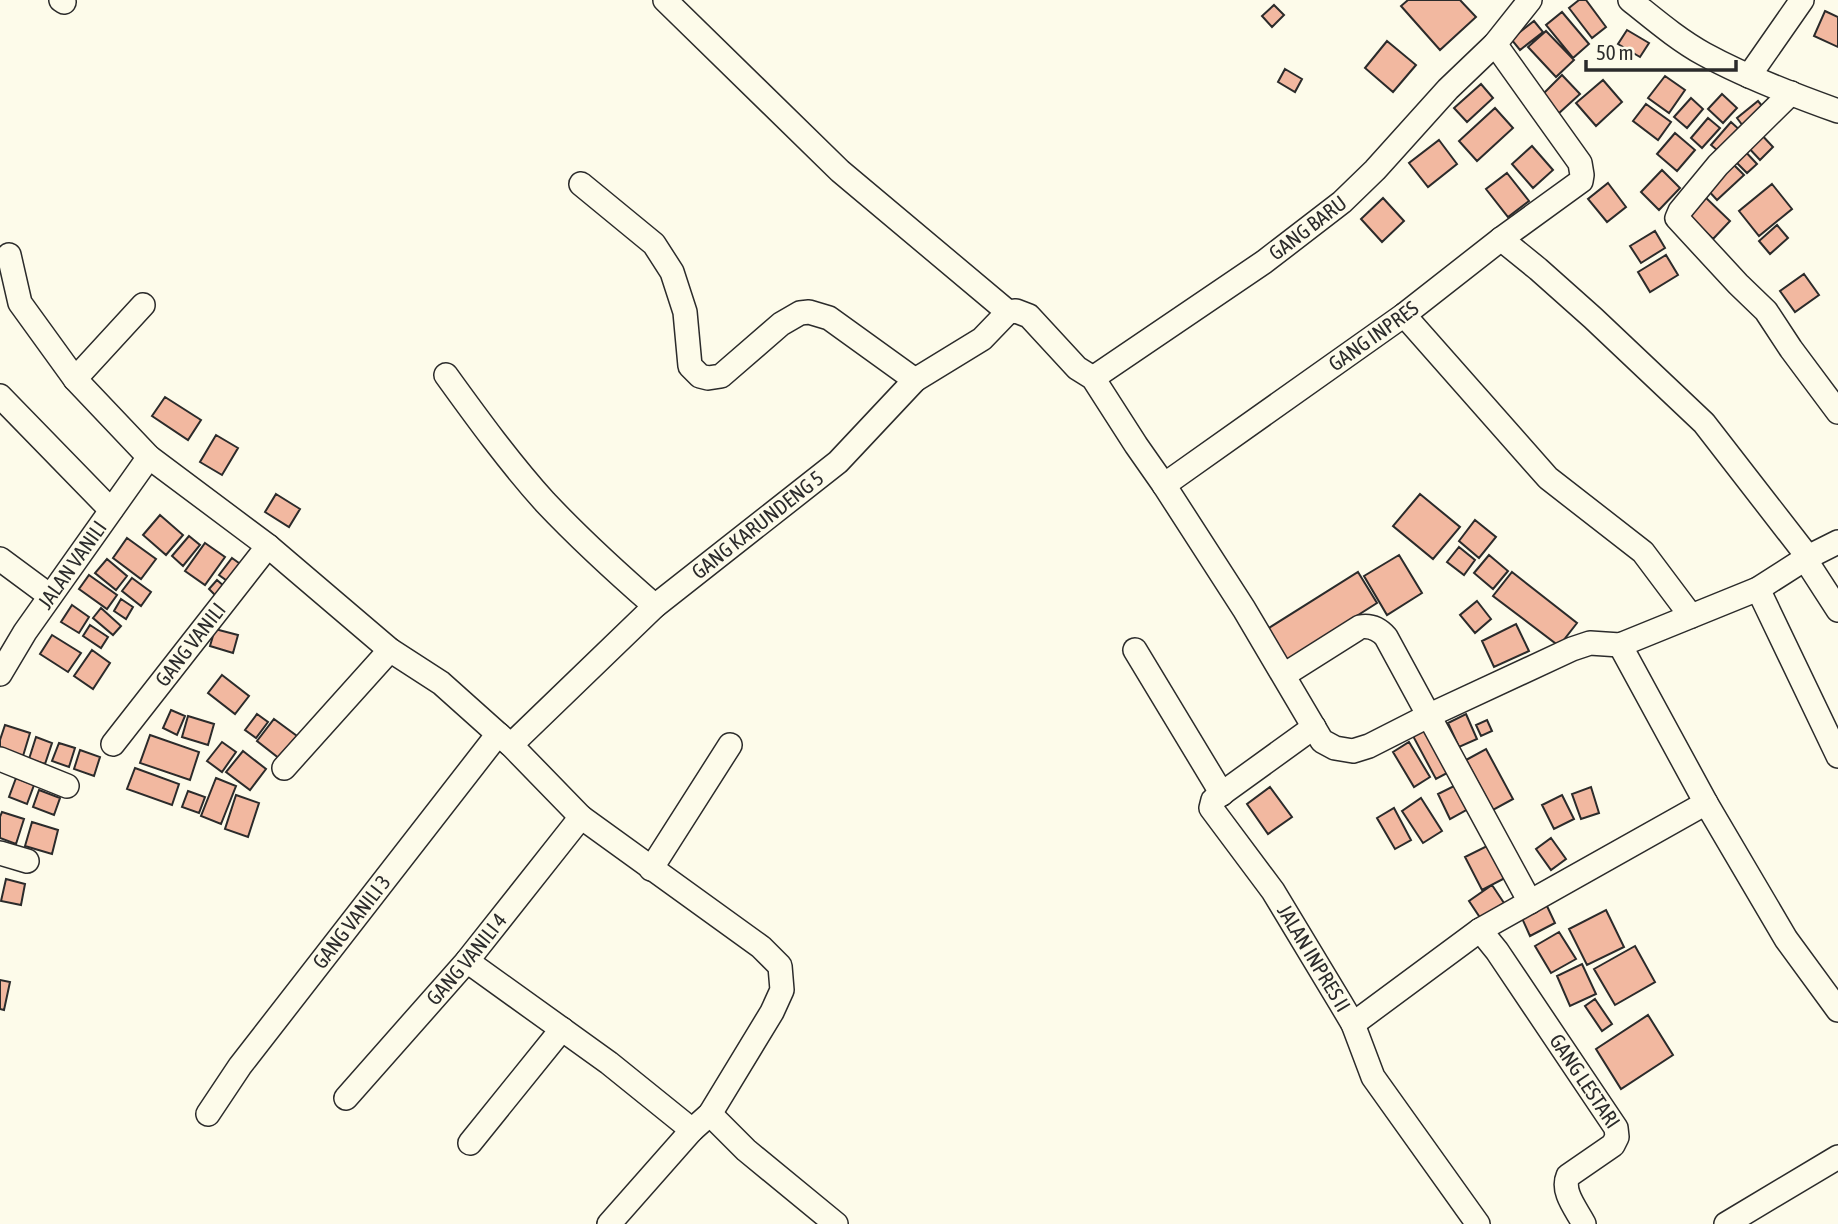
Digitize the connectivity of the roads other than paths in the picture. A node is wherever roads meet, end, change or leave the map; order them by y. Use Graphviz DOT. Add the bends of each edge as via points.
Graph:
graph roads {
  1 [pos="665,0"];
  2 [pos="1530,0"];
  3 [pos="1630,0"];
  4 [pos="1802,0"];
  5 [pos="1495,44"];
  6 [pos="1749,76"];
  7 [pos="1791,93"];
  8 [pos="1838,111"];
  9 [pos="581,184"];
  10 [pos="1501,239"];
  11 [pos="9,255"];
  12 [pos="143,305"];
  13 [pos="1008,312"];
  14 [pos="1404,315"];
  15 [pos="446,374"];
  16 [pos="1093,377"];
  17 [pos="75,379"];
  18 [pos="915,380"];
  19 [pos="0,396"];
  20 [pos="1838,412"];
  21 [pos="149,457"];
  22 [pos="1164,485"];
  23 [pos="111,510"];
  24 [pos="1838,542"];
  25 [pos="268,546"];
  26 [pos="1807,558"];
  27 [pos="0,559"];
  28 [pos="1758,589"];
  29 [pos="50,596"];
  30 [pos="655,606"];
  31 [pos="1838,610"];
  32 [pos="1691,616"];
  33 [pos="1620,645"];
  34 [pos="390,650"];
  35 [pos="1135,650"];
  36 [pos="0,674"];
  37 [pos="1284,675"];
  38 [pos="1430,715"];
  39 [pos="1314,727"];
  40 [pos="505,739"];
  41 [pos="113,744"];
  42 [pos="730,745"];
  43 [pos="1838,756"];
  44 [pos="0,759"];
  45 [pos="284,768"];
  46 [pos="67,786"];
  47 [pos="1222,794"];
  48 [pos="1706,803"];
  49 [pos="581,817"];
  50 [pos="0,853"];
  51 [pos="27,861"];
  52 [pos="651,869"];
  53 [pos="1530,902"];
  54 [pos="1480,930"];
  55 [pos="467,961"];
  56 [pos="1838,1010"];
  57 [pos="1353,1024"];
  58 [pos="562,1029"];
  59 [pos="346,1098"];
  60 [pos="208,1114"];
  61 [pos="710,1114"];
  62 [pos="692,1130"];
  63 [pos="470,1143"];
  64 [pos="1838,1157"];
  65 [pos="1733,1223"];
  66 [pos="609,1224"];
  67 [pos="836,1224"];
  68 [pos="1478,1224"];
  69 [pos="1584,1224"];
  1 -- 13 [label="street" via="840,171"];
  2 -- 5 [label="street, GANG BARU"];
  3 -- 6 [label="street" via="1703,54"];
  4 -- 6 [label="street"];
  5 -- 10 [label="street, GANG INPRES" via="1580,163 1582,175 1581,181"];
  5 -- 16 [label="street, GANG BARU" via="1342,202 1264,262"];
  6 -- 7 [label="street"];
  7 -- 8 [label="street"];
  7 -- 20 [label="street" via="1718,165 1677,218 1766,311"];
  9 -- 18 [label="street" via="654,244 672,272 685,312 690,366 700,376 721,376 781,324 809,312 829,318"];
  10 -- 14 [label="street, GANG INPRES"];
  10 -- 26 [label="street" via="1704,423"];
  11 -- 17 [label="street" via="20,303"];
  12 -- 17 [label="street"];
  13 -- 16 [label="street" via="1029,316 1077,368"];
  13 -- 18 [label="street, GANG KARUNDENG 5" via="982,339"];
  14 -- 22 [label="street, GANG INPRES"];
  14 -- 32 [label="street" via="1548,478 1643,552"];
  15 -- 30 [label="street" via="544,500"];
  16 -- 22 [label="street"];
  17 -- 21 [label="street"];
  18 -- 30 [label="street, GANG KARUNDENG 5" via="838,462"];
  19 -- 23 [label="street"];
  21 -- 23 [label="street, JALAN VANILI"];
  21 -- 25 [label="street"];
  22 -- 37 [label="street"];
  23 -- 29 [label="street, JALAN VANILI"];
  24 -- 26 [label="street"];
  25 -- 34 [label="street"];
  25 -- 41 [label="street, GANG VANILI"];
  26 -- 28 [label="street"];
  26 -- 31 [label="street"];
  27 -- 29 [label="street"];
  28 -- 32 [label="street"];
  28 -- 43 [label="street"];
  29 -- 36 [label="street, JALAN VANILI"];
  30 -- 40 [label="street, GANG KARUNDENG 5"];
  32 -- 33 [label="street"];
  33 -- 38 [label="street" via="1583,645"];
  33 -- 48 [label="street"];
  34 -- 40 [label="street" via="441,683"];
  34 -- 45 [label="street"];
  35 -- 47 [label="street"];
  37 -- 38 [label="street" via="1360,627 1374,628 1387,637"];
  37 -- 39 [label="street"];
  38 -- 39 [label="street" via="1353,751 1322,741"];
  38 -- 53 [label="street"];
  39 -- 47 [label="street"];
  40 -- 49 [label="street"];
  40 -- 60 [label="street, GANG VANILI 3" via="240,1066"];
  42 -- 52 [label="street"];
  44 -- 46 [label="street"];
  47 -- 57 [label="street, JALAN INPRES II" via="1211,804 1212,811 1273,891"];
  48 -- 53 [label="street"];
  48 -- 56 [label="street" via="1786,939"];
  49 -- 52 [label="street"];
  49 -- 55 [label="street, GANG VANILI 4"];
  50 -- 51 [label="street"];
  52 -- 61 [label="street" via="761,947 780,966 782,989 772,1012"];
  53 -- 54 [label="street"];
  54 -- 57 [label="street"];
  54 -- 69 [label="street, GANG LESTARI" via="1616,1128 1613,1145 1568,1176 1565,1184"];
  55 -- 58 [label="street"];
  55 -- 59 [label="street, GANG VANILI 4"];
  57 -- 68 [label="street, JALAN INPRES II" via="1373,1077"];
  58 -- 62 [label="street"];
  58 -- 63 [label="street"];
  61 -- 62 [label="street"];
  61 -- 67 [label="street"];
  62 -- 66 [label="street"];
  64 -- 65 [label="street"];
}
